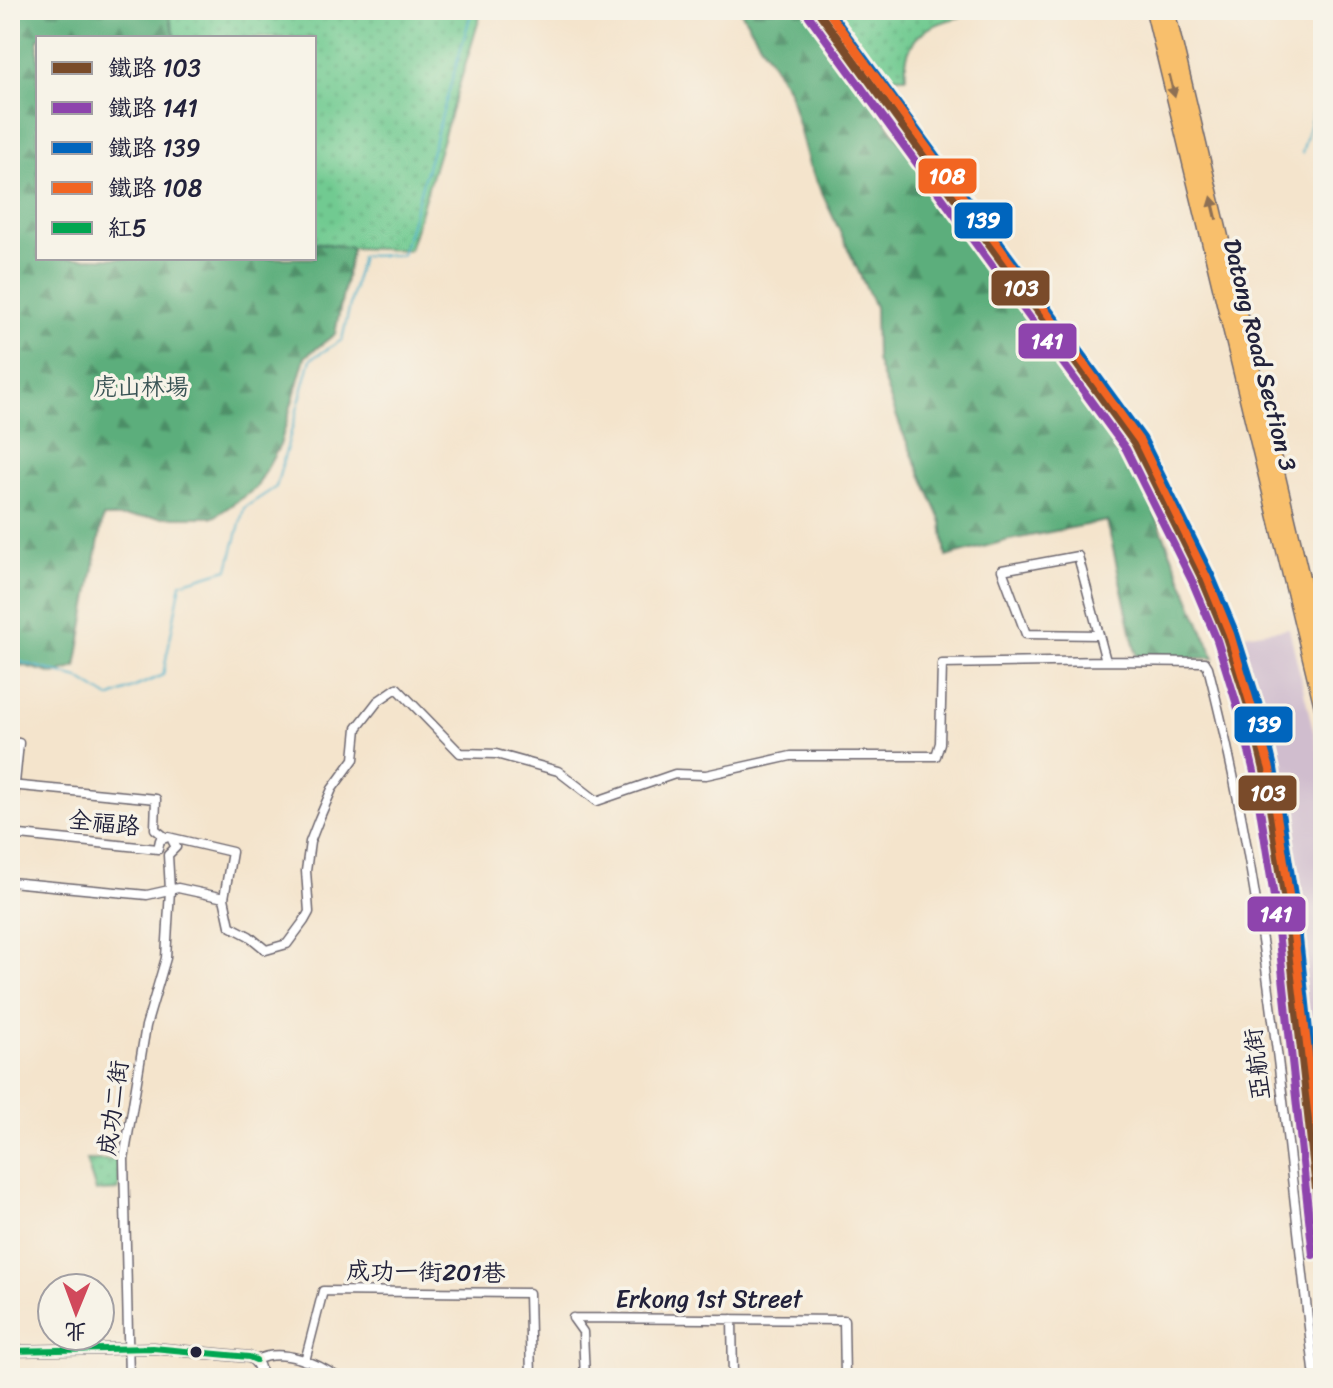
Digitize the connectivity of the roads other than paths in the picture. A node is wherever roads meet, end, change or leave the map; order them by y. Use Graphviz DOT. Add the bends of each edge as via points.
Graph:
graph roads {
  1 [pos="1153,10"];
  2 [pos="1167,10"];
  3 [pos="1099,635"];
  4 [pos="1106,661"];
  5 [pos="1323,666"];
  6 [pos="1323,711"];
  7 [pos="10,742"];
  8 [pos="12,785"];
  9 [pos="10,834"];
  10 [pos="166,837"];
  11 [pos="158,849"];
  12 [pos="171,852"];
  13 [pos="10,882"];
  14 [pos="170,890"];
  15 [pos="224,898"];
  16 [pos="732,1319"];
  17 [pos="128,1347"];
  18 [pos="10,1351"];
  19 [pos="256,1360"];
  20 [pos="305,1361"];
  21 [pos="129,1378"];
  22 [pos="260,1378"];
  23 [pos="339,1378"];
  24 [pos="531,1378"];
  25 [pos="585,1378"];
  26 [pos="733,1378"];
  27 [pos="845,1378"];
  28 [pos="1315,1378"];
  1 -- 6 [label="main road, Datong Road Section 3, one-way"];
  5 -- 2 [label="main road, Datong Road Section 3, one-way"];
  3 -- 3 [label="street" via="1026,634 1002,570 1078,556"];
  3 -- 4 [label="street"];
  4 -- 15 [label="street, 亞航街" via="942,664 936,756 791,756 706,775 675,774 597,801 558,771 496,754 460,753 397,688 378,701 357,728 354,759 332,789 310,842 309,912 287,944 266,950 230,926"];
  4 -- 28 [label="street, 亞航街" via="1205,662 1208,667 1246,834"];
  7 -- 8 [label="street" via="19,743"];
  8 -- 9 [label="street"];
  8 -- 10 [label="street" via="156,799 155,829"];
  9 -- 11 [label="street, 全福路"];
  10 -- 11 [label="street, 全福路"];
  10 -- 12 [label="street" via="175,842"];
  10 -- 15 [label="street, 全福路" via="232,852"];
  11 -- 12 [label="street"];
  12 -- 14 [label="street, 成功二街"];
  13 -- 14 [label="street" via="147,895"];
  14 -- 15 [label="street"];
  14 -- 17 [label="street, 成功二街" via="166,958 146,1026 124,1159"];
  16 -- 25 [label="street, Erkong 1st Street" via="573,1318 583,1332"];
  16 -- 26 [label="street"];
  16 -- 27 [label="street, Erkong 1st Street" via="844,1320"];
  17 -- 18 [label="street"];
  17 -- 19 [label="street"];
  17 -- 21 [label="street, 成功二街"];
  19 -- 20 [label="street" via="266,1355"];
  19 -- 22 [label="street"];
  20 -- 23 [label="street" via="326,1367"];
  20 -- 24 [label="street, 成功一街201巷" via="323,1291 529,1293"];
}
